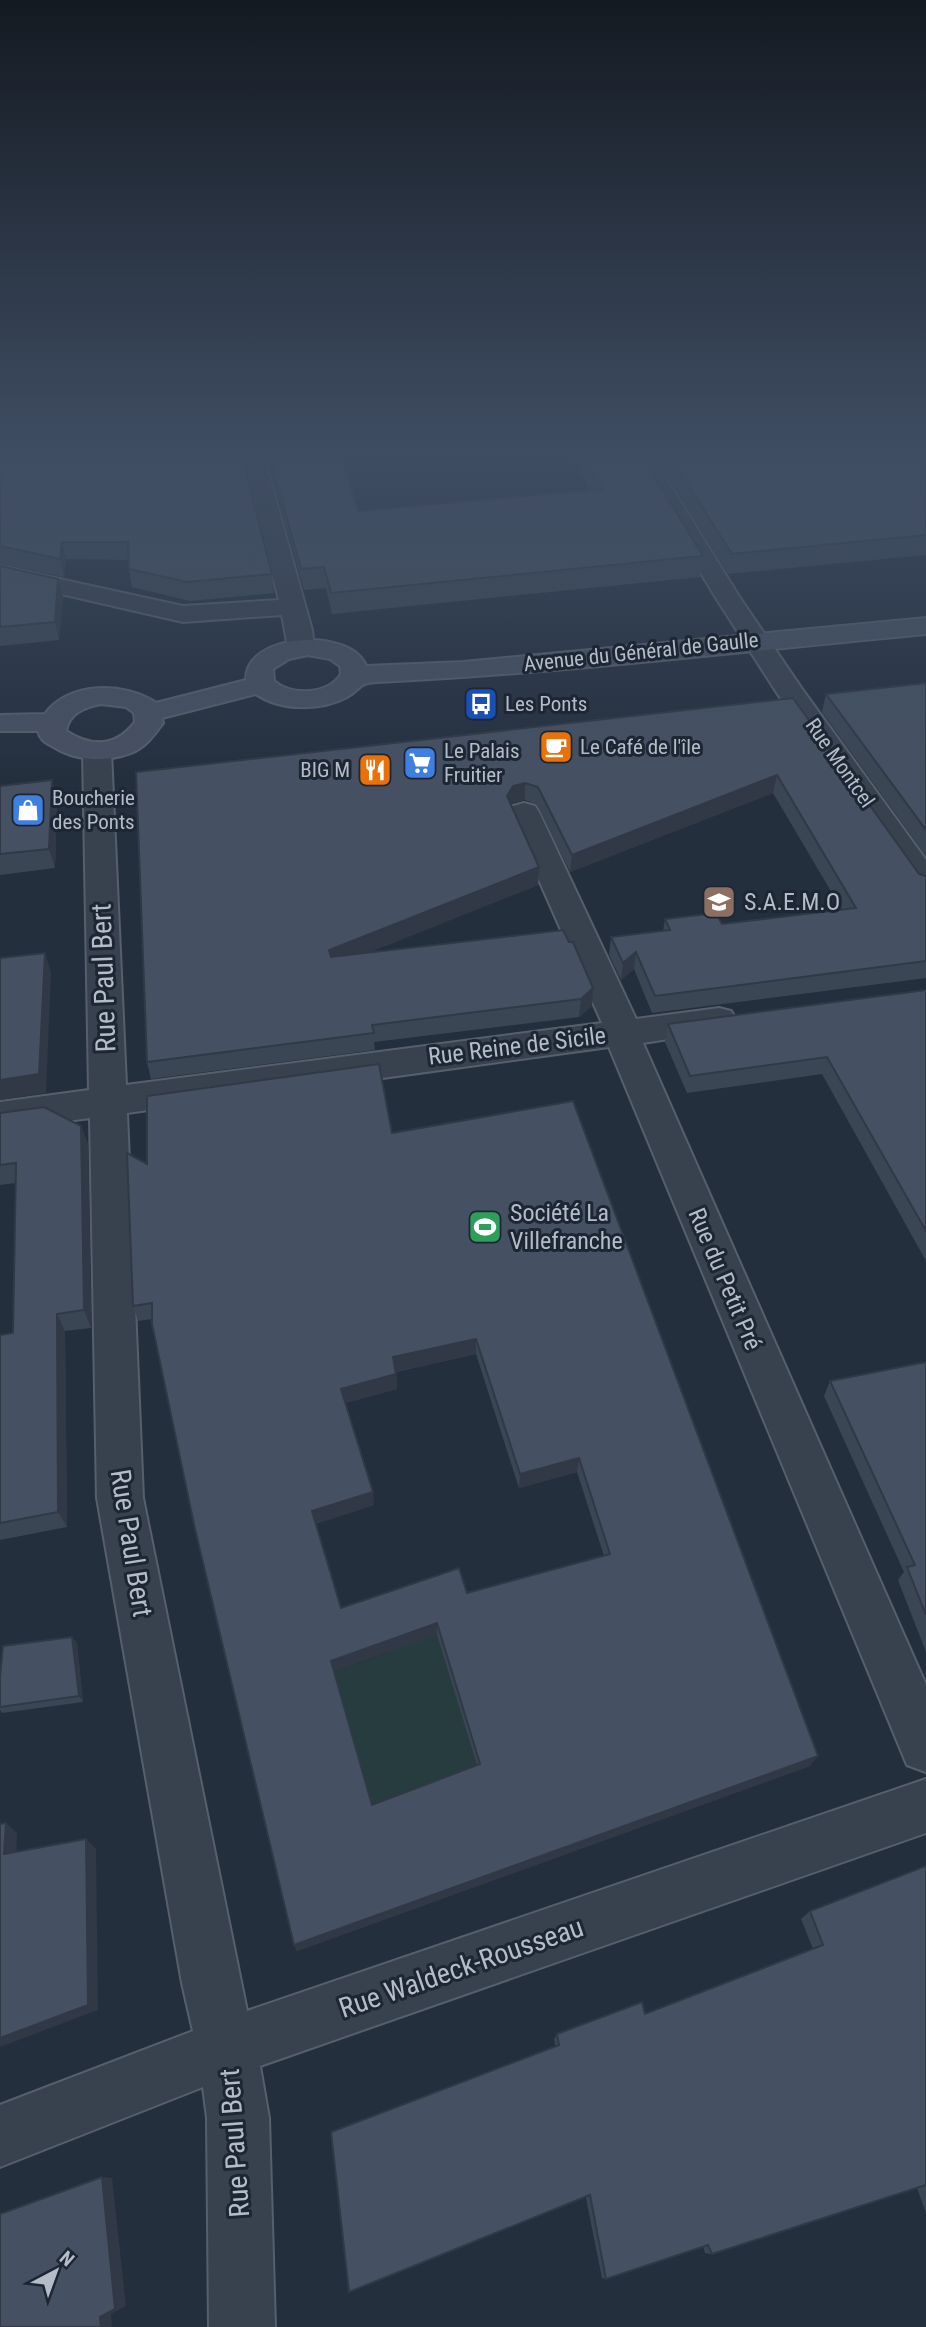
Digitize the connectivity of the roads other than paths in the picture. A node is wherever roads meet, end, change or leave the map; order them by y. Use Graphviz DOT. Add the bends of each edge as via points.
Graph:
graph roads {
  1 [pos="280,563"];
  2 [pos="708,563"];
  3 [pos="0,573"];
  4 [pos="292,607"];
  5 [pos="926,626"];
  6 [pos="757,641"];
  7 [pos="301,648"];
  8 [pos="355,675"];
  9 [pos="261,684"];
  10 [pos="150,713"];
  11 [pos="52,722"];
  12 [pos="0,723"];
  13 [pos="97,751"];
  14 [pos="524,812"];
  15 [pos="926,883"];
  16 [pos="747,1016"];
  17 [pos="623,1032"];
  18 [pos="108,1100"];
  19 [pos="0,1116"];
  20 [pos="926,1746"];
  21 [pos="926,1806"];
  22 [pos="227,2048"];
  23 [pos="0,2136"];
  24 [pos="242,2327"];
  1 -- 4 [label="street"];
  2 -- 6 [label="street, Rue Montcel"];
  3 -- 4 [label="street" via="183,614"];
  4 -- 7 [label="street"];
  5 -- 6 [label="main road, Avenue du Général de Gaulle"];
  6 -- 8 [label="main road, Avenue du Général de Gaulle" via="463,670"];
  6 -- 15 [label="street, Rue Montcel"];
  7 -- 8 [label="main road" via="341,653 355,667"];
  7 -- 9 [label="main road" via="271,657 262,666"];
  8 -- 9 [label="main road" via="338,692 303,700 278,695"];
  9 -- 10 [label="main road"];
  10 -- 11 [label="main road" via="132,699 101,696 69,705"];
  10 -- 13 [label="main road" via="151,721 139,738"];
  11 -- 12 [label="main road"];
  11 -- 13 [label="main road" via="52,734 61,743"];
  13 -- 18 [label="street, Rue Paul Bert"];
  14 -- 17 [label="street, Rue du Petit Pré"];
  16 -- 17 [label="street, Rue Reine de Sicile"];
  17 -- 18 [label="street, Rue Reine de Sicile"];
  17 -- 20 [label="street, Rue du Petit Pré"];
  18 -- 19 [label="street, Rue Reine de Sicile"];
  18 -- 22 [label="street, Rue Paul Bert" via="120,1498"];
  21 -- 22 [label="street, Rue Waldeck-Rousseau"];
  22 -- 23 [label="street, Rue Waldeck-Rousseau"];
  22 -- 24 [label="street, Rue Paul Bert" via="238,2118"];
}
